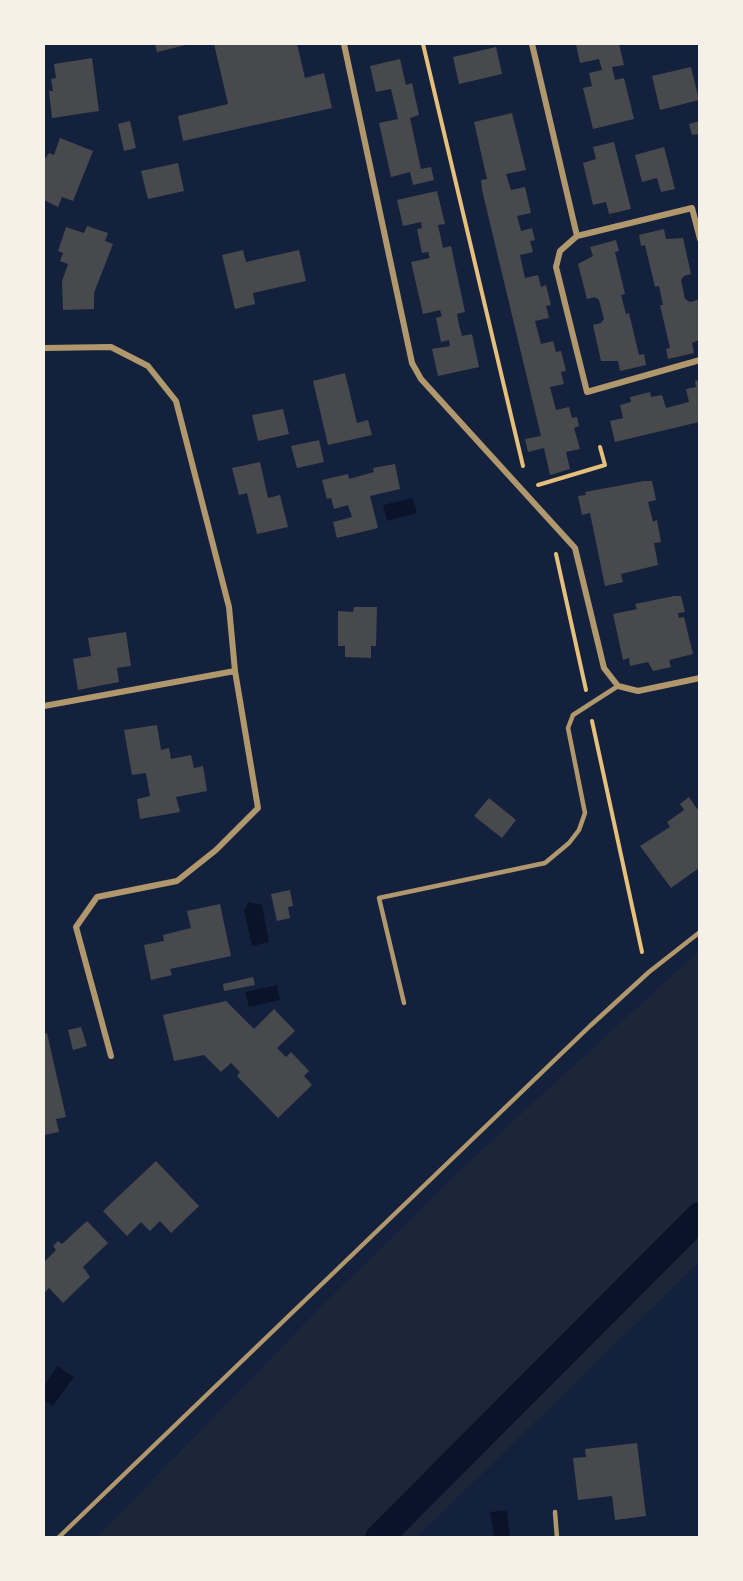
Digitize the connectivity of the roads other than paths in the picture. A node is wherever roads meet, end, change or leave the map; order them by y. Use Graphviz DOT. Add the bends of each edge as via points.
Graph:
graph roads {
  1 [pos="344,44"];
  2 [pos="532,44"];
  3 [pos="577,236"];
  4 [pos="699,238"];
  5 [pos="44,348"];
  6 [pos="699,360"];
  7 [pos="235,671"];
  8 [pos="699,678"];
  9 [pos="618,686"];
  10 [pos="44,706"];
  11 [pos="699,932"];
  12 [pos="404,1003"];
  13 [pos="111,1056"];
  14 [pos="555,1512"];
  15 [pos="58,1538"];
  16 [pos="557,1538"];
  1 -- 9 [label="street" via="412,363 421,380 575,548 604,668"];
  2 -- 3 [label="street"];
  3 -- 4 [label="street" via="692,208"];
  3 -- 6 [label="street" via="560,251 556,267 587,392"];
  5 -- 7 [label="street" via="111,347 148,366 176,401 229,607"];
  7 -- 10 [label="street"];
  7 -- 13 [label="street" via="258,808 216,850 177,881 97,897 76,927"];
  8 -- 9 [label="street" via="638,691"];
  9 -- 12 [label="lane" via="573,715 568,728 585,813 569,843 545,863 379,897"];
  11 -- 15 [label="lane" via="590,1026"];
  14 -- 16 [label="lane"];
}
